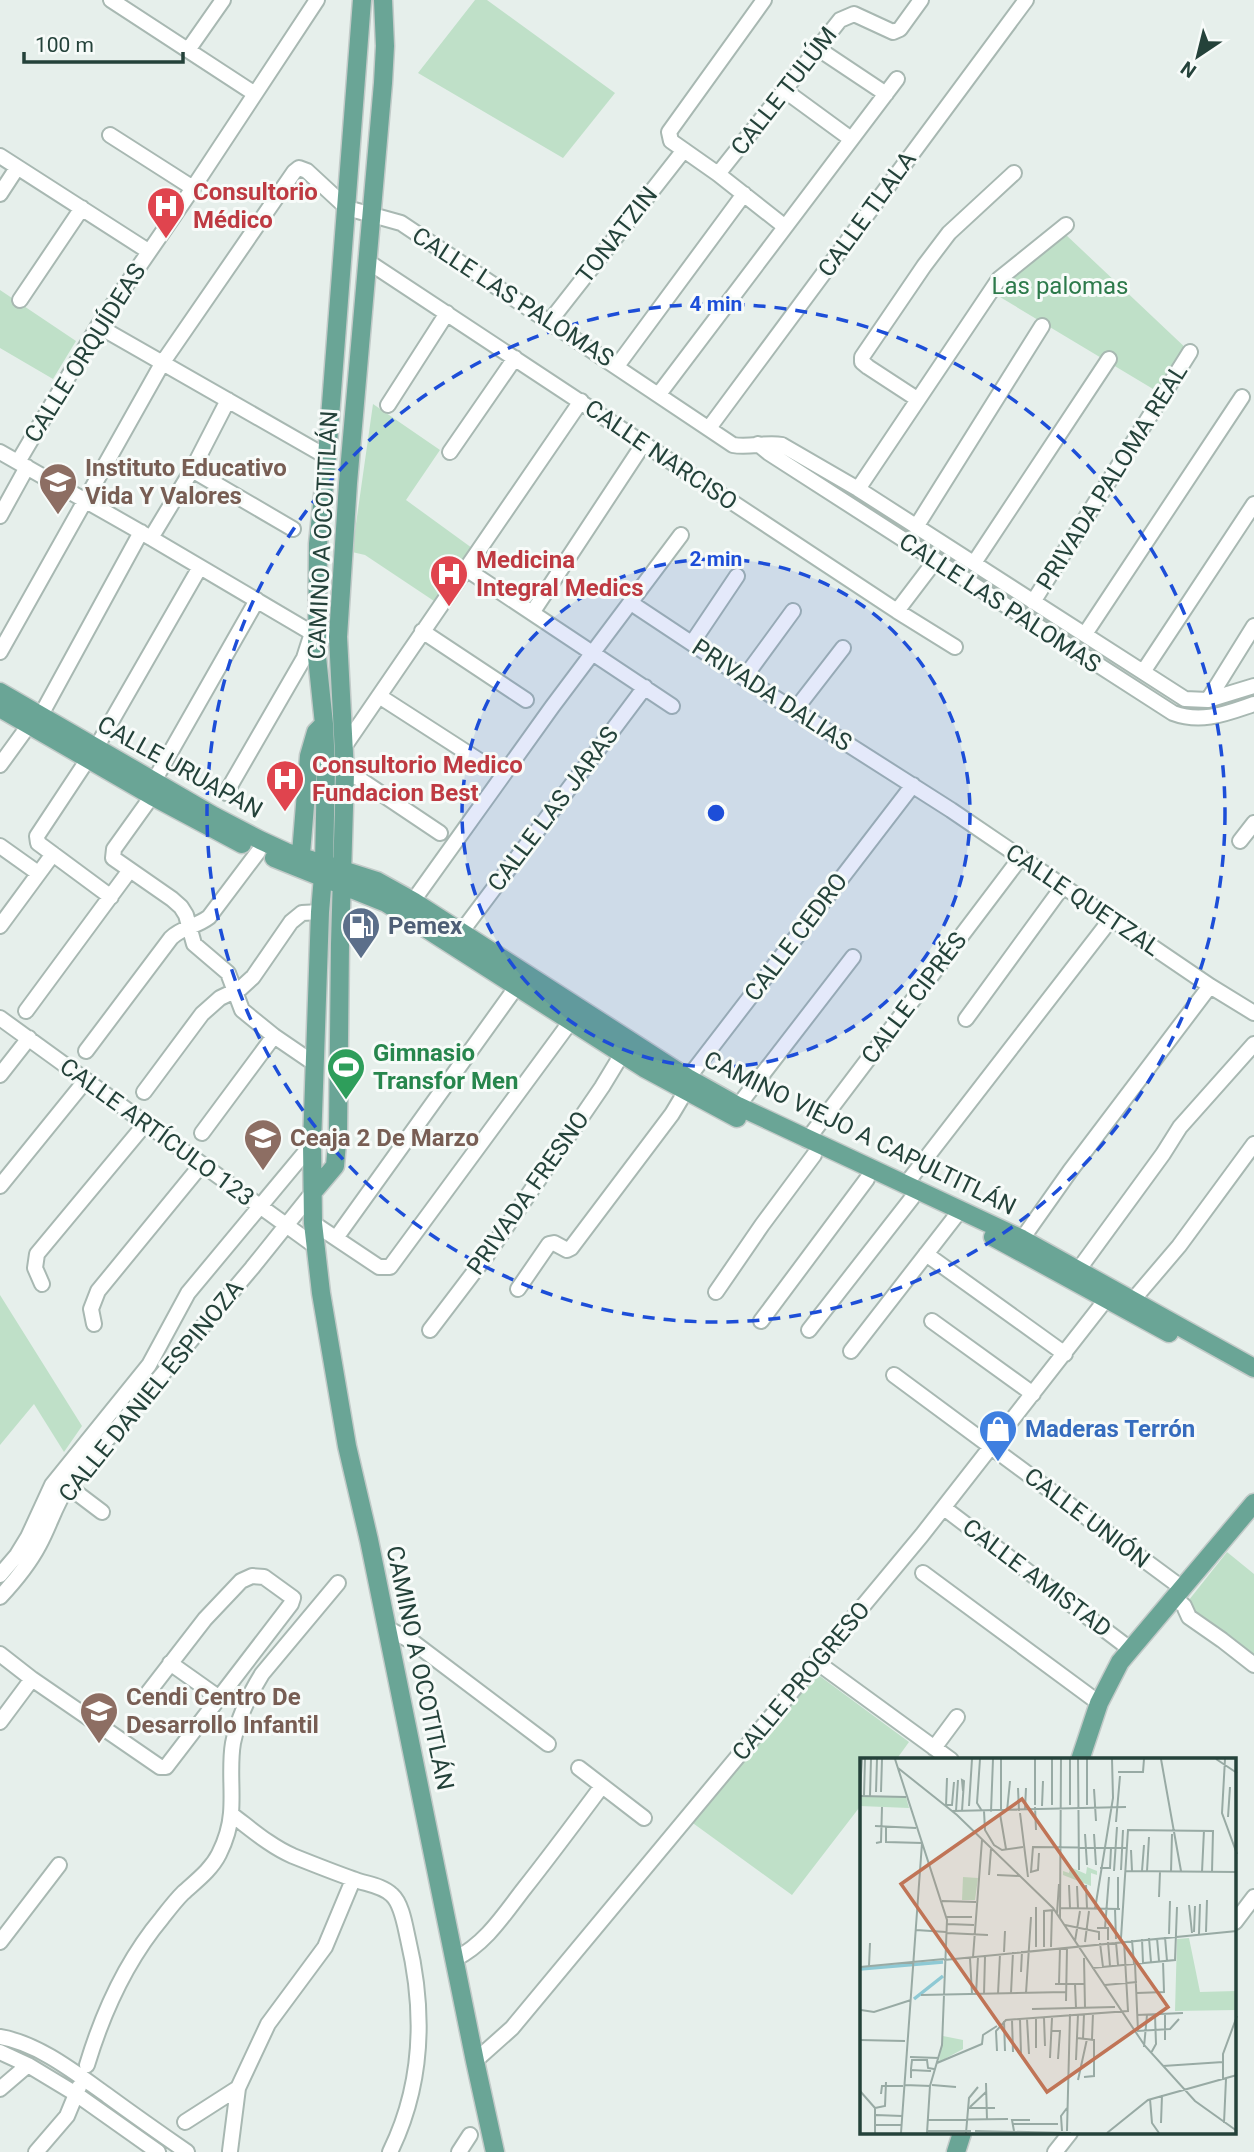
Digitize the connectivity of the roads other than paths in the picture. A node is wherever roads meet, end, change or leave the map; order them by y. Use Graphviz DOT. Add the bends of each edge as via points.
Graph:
graph roads {
  1 [pos="111,0"];
  2 [pos="223,0"];
  3 [pos="317,0"];
  4 [pos="383,0"];
  5 [pos="764,0"];
  6 [pos="921,0"];
  7 [pos="1026,0"];
  8 [pos="358,3"];
  9 [pos="127,4"];
  10 [pos="817,48"];
  11 [pos="188,50"];
  12 [pos="897,79"];
  13 [pos="784,90"];
  14 [pos="255,94"];
  15 [pos="886,94"];
  16 [pos="110,135"];
  17 [pos="850,139"];
  18 [pos="684,150"];
  19 [pos="0,156"];
  20 [pos="17,168"];
  21 [pos="1014,173"];
  22 [pos="718,174"];
  23 [pos="193,188"];
  24 [pos="0,194"];
  25 [pos="744,194"];
  26 [pos="82,208"];
  27 [pos="347,208"];
  28 [pos="373,215"];
  29 [pos="1066,225"];
  30 [pos="784,226"];
  31 [pos="148,251"];
  32 [pos="367,261"];
  33 [pos="20,300"];
  34 [pos="447,313"];
  35 [pos="550,321"];
  36 [pos="98,326"];
  37 [pos="1042,326"];
  38 [pos="1190,352"];
  39 [pos="515,358"];
  40 [pos="1109,359"];
  41 [pos="163,362"];
  42 [pos="617,366"];
  43 [pos="659,394"];
  44 [pos="1242,397"];
  45 [pos="917,399"];
  46 [pos="228,400"];
  47 [pos="581,401"];
  48 [pos="388,405"];
  49 [pos="709,428"];
  50 [pos="644,443"];
  51 [pos="758,443"];
  52 [pos="0,452"];
  53 [pos="450,452"];
  54 [pos="327,457"];
  55 [pos="23,465"];
  56 [pos="191,470"];
  57 [pos="858,489"];
  58 [pos="84,501"];
  59 [pos="1254,504"];
  60 [pos="0,516"];
  61 [pos="916,527"];
  62 [pos="293,530"];
  63 [pos="146,535"];
  64 [pos="681,535"];
  65 [pos="934,561"];
  66 [pos="974,563"];
  67 [pos="200,566"];
  68 [pos="466,569"];
  69 [pos="737,576"];
  70 [pos="257,600"];
  71 [pos="1033,602"];
  72 [pos="631,603"];
  73 [pos="793,611"];
  74 [pos="897,611"];
  75 [pos="532,613"];
  76 [pos="1254,626"];
  77 [pos="422,631"];
  78 [pos="315,633"];
  79 [pos="1085,634"];
  80 [pos="338,637"];
  81 [pos="692,643"];
  82 [pos="956,647"];
  83 [pos="843,648"];
  84 [pos="0,652"];
  85 [pos="593,653"];
  86 [pos="1143,672"];
  87 [pos="744,678"];
  88 [pos="1254,686"];
  89 [pos="645,687"];
  90 [pos="0,692"];
  91 [pos="379,696"];
  92 [pos="526,700"];
  93 [pos="1208,700"];
  94 [pos="1254,704"];
  95 [pos="672,706"];
  96 [pos="0,708"];
  97 [pos="795,710"];
  98 [pos="35,720"];
  99 [pos="324,724"];
  100 [pos="344,747"];
  101 [pos="92,754"];
  102 [pos="0,765"];
  103 [pos="486,765"];
  104 [pos="345,773"];
  105 [pos="913,785"];
  106 [pos="153,789"];
  107 [pos="226,793"];
  108 [pos="1254,823"];
  109 [pos="440,833"];
  110 [pos="1240,841"];
  111 [pos="0,846"];
  112 [pos="258,852"];
  113 [pos="53,854"];
  114 [pos="1021,857"];
  115 [pos="300,863"];
  116 [pos="130,870"];
  117 [pos="323,871"];
  118 [pos="38,873"];
  119 [pos="342,877"];
  120 [pos="1063,886"];
  121 [pos="110,897"];
  122 [pos="413,901"];
  123 [pos="320,912"];
  124 [pos="1111,919"];
  125 [pos="1,923"];
  126 [pos="190,927"];
  127 [pos="462,931"];
  128 [pos="853,957"];
  129 [pos="517,986"];
  130 [pos="1210,986"];
  131 [pos="233,991"];
  132 [pos="26,1011"];
  133 [pos="1254,1013"];
  134 [pos="0,1017"];
  135 [pos="966,1019"];
  136 [pos="571,1021"];
  137 [pos="274,1036"];
  138 [pos="29,1038"];
  139 [pos="1254,1044"];
  140 [pos="86,1051"];
  141 [pos="622,1054"];
  142 [pos="315,1064"];
  143 [pos="0,1075"];
  144 [pos="86,1080"];
  145 [pos="686,1084"];
  146 [pos="144,1092"];
  147 [pos="738,1106"];
  148 [pos="146,1124"];
  149 [pos="202,1133"];
  150 [pos="313,1144"];
  151 [pos="1254,1144"];
  152 [pos="811,1147"];
  153 [pos="202,1164"];
  154 [pos="867,1179"];
  155 [pos="0,1186"];
  156 [pos="909,1191"];
  157 [pos="313,1192"];
  158 [pos="259,1206"];
  159 [pos="955,1217"];
  160 [pos="313,1223"];
  161 [pos="286,1225"];
  162 [pos="336,1238"];
  163 [pos="1022,1239"];
  164 [pos="315,1246"];
  165 [pos="926,1254"];
  166 [pos="1079,1269"];
  167 [pos="42,1284"];
  168 [pos="518,1289"];
  169 [pos="716,1292"];
  170 [pos="1110,1294"];
  171 [pos="1133,1300"];
  172 [pos="761,1321"];
  173 [pos="932,1321"];
  174 [pos="94,1324"];
  175 [pos="430,1330"];
  176 [pos="808,1330"];
  177 [pos="851,1352"];
  178 [pos="1065,1354"];
  179 [pos="1254,1368"];
  180 [pos="894,1375"];
  181 [pos="1254,1381"];
  182 [pos="1033,1394"];
  183 [pos="993,1447"];
  184 [pos="62,1482"];
  185 [pos="1254,1503"];
  186 [pos="944,1508"];
  187 [pos="102,1512"];
  188 [pos="923,1573"];
  189 [pos="0,1575"];
  190 [pos="338,1583"];
  191 [pos="1178,1593"];
  192 [pos="0,1597"];
  193 [pos="387,1628"];
  194 [pos="1130,1649"];
  195 [pos="0,1654"];
  196 [pos="818,1662"];
  197 [pos="170,1663"];
  198 [pos="1254,1665"];
  199 [pos="32,1679"];
  200 [pos="146,1694"];
  201 [pos="218,1697"];
  202 [pos="1099,1703"];
  203 [pos="957,1717"];
  204 [pos="0,1721"];
  205 [pos="548,1744"];
  206 [pos="934,1748"];
  207 [pos="948,1758"];
  208 [pos="1081,1758"];
  209 [pos="579,1768"];
  210 [pos="602,1786"];
  211 [pos="231,1814"];
  212 [pos="644,1818"];
  213 [pos="59,1865"];
  214 [pos="353,1880"];
  215 [pos="1254,1897"];
  216 [pos="1236,1921"];
  217 [pos="0,1942"];
  218 [pos="455,1959"];
  219 [pos="0,2037"];
  220 [pos="0,2052"];
  221 [pos="475,2061"];
  222 [pos="29,2065"];
  223 [pos="84,2071"];
  224 [pos="238,2088"];
  225 [pos="0,2089"];
  226 [pos="76,2094"];
  227 [pos="185,2122"];
  228 [pos="962,2134"];
  229 [pos="1069,2134"];
  230 [pos="470,2135"];
  231 [pos="167,2138"];
  232 [pos="151,2150"];
  233 [pos="230,2151"];
  234 [pos="36,2152"];
  235 [pos="187,2152"];
  236 [pos="390,2152"];
  237 [pos="459,2152"];
  238 [pos="495,2152"];
  239 [pos="956,2152"];
  240 [pos="1055,2152"];
  1 -- 9 [label="street"];
  2 -- 11 [label="street"];
  3 -- 14 [label="street, CALLE ORQUÍDEAS"];
  4 -- 28 [label="main road, CAMINO A OCOTITLÁN" via="385,46"];
  5 -- 18 [label="street" via="669,132 670,141"];
  6 -- 10 [label="street, CALLE TULÚM" via="900,29 893,32 854,14 840,20"];
  7 -- 49 [label="street, CALLE TLALA"];
  8 -- 27 [label="main road, CAMINO A OCOTITLÁN"];
  9 -- 11 [label="street"];
  10 -- 13 [label="street, CALLE TULÚM"];
  10 -- 15 [label="street"];
  11 -- 14 [label="street"];
  12 -- 15 [label="street"];
  13 -- 17 [label="street"];
  13 -- 22 [label="street, CALLE TULÚM"];
  14 -- 23 [label="street, CALLE ORQUÍDEAS"];
  15 -- 17 [label="street"];
  16 -- 23 [label="street"];
  17 -- 30 [label="street"];
  18 -- 22 [label="street"];
  18 -- 35 [label="street, TONATZIN"];
  19 -- 20 [label="street"];
  20 -- 24 [label="street"];
  20 -- 26 [label="street"];
  21 -- 45 [label="street" via="948,233 862,357 868,367"];
  22 -- 25 [label="street"];
  23 -- 31 [label="street, CALLE ORQUÍDEAS"];
  25 -- 30 [label="street"];
  25 -- 42 [label="street, CALLE TULÚM"];
  26 -- 31 [label="street"];
  26 -- 33 [label="street"];
  27 -- 28 [label="street, CALLE LAS PALOMAS"];
  27 -- 41 [label="street" via="303,169 294,172"];
  27 -- 54 [label="main road, CAMINO A OCOTITLÁN"];
  28 -- 32 [label="main road, CAMINO A OCOTITLÁN"];
  28 -- 35 [label="street, CALLE LAS PALOMAS" via="401,223"];
  29 -- 45 [label="street" via="1004,273"];
  30 -- 43 [label="street"];
  31 -- 36 [label="street, CALLE ORQUÍDEAS"];
  32 -- 34 [label="street, CALLE NARCISO"];
  32 -- 80 [label="main road, CAMINO A OCOTITLÁN"];
  34 -- 39 [label="street, CALLE NARCISO"];
  34 -- 48 [label="street"];
  35 -- 42 [label="street, CALLE LAS PALOMAS"];
  36 -- 41 [label="street"];
  36 -- 55 [label="street, CALLE ORQUÍDEAS"];
  37 -- 61 [label="street"];
  38 -- 71 [label="street, PRIVADA PALOMA REAL"];
  39 -- 47 [label="street, CALLE NARCISO"];
  39 -- 53 [label="street"];
  40 -- 66 [label="street"];
  41 -- 46 [label="street"];
  41 -- 58 [label="street"];
  42 -- 43 [label="street, CALLE LAS PALOMAS"];
  43 -- 49 [label="street, CALLE LAS PALOMAS"];
  44 -- 79 [label="street"];
  45 -- 57 [label="street"];
  46 -- 54 [label="street"];
  46 -- 56 [label="street"];
  47 -- 50 [label="street, CALLE NARCISO"];
  47 -- 68 [label="street"];
  49 -- 51 [label="street, CALLE LAS PALOMAS" via="737,446"];
  50 -- 74 [label="street, CALLE NARCISO"];
  50 -- 75 [label="street"];
  51 -- 57 [label="street, CALLE LAS PALOMAS" via="782,445"];
  51 -- 65 [label="street, CALLE LAS PALOMAS"];
  52 -- 55 [label="street"];
  54 -- 78 [label="main road, CAMINO A OCOTITLÁN"];
  55 -- 58 [label="street"];
  55 -- 60 [label="street, CALLE ORQUÍDEAS"];
  56 -- 62 [label="street"];
  56 -- 63 [label="street"];
  57 -- 61 [label="street, CALLE LAS PALOMAS"];
  58 -- 63 [label="street"];
  58 -- 84 [label="street"];
  59 -- 86 [label="street"];
  61 -- 66 [label="street, CALLE LAS PALOMAS"];
  63 -- 67 [label="street"];
  63 -- 98 [label="street"];
  64 -- 72 [label="street"];
  65 -- 74 [label="street"];
  65 -- 94 [label="street, CALLE LAS PALOMAS" via="1173,713 1210,718"];
  66 -- 71 [label="street, CALLE LAS PALOMAS"];
  67 -- 70 [label="street"];
  67 -- 101 [label="street"];
  68 -- 75 [label="street"];
  68 -- 77 [label="street"];
  69 -- 81 [label="street"];
  70 -- 78 [label="street"];
  70 -- 106 [label="street"];
  71 -- 79 [label="street, CALLE LAS PALOMAS"];
  72 -- 81 [label="street, PRIVADA DALIAS"];
  72 -- 85 [label="street"];
  73 -- 87 [label="street"];
  74 -- 82 [label="street, CALLE NARCISO"];
  75 -- 85 [label="street"];
  76 -- 93 [label="street"];
  77 -- 91 [label="street"];
  77 -- 92 [label="street"];
  78 -- 80 [label="street"];
  78 -- 99 [label="main road, CAMINO A OCOTITLÁN"];
  78 -- 107 [label="street"];
  79 -- 86 [label="street, CALLE LAS PALOMAS"];
  80 -- 100 [label="main road, CAMINO A OCOTITLÁN"];
  81 -- 87 [label="street, PRIVADA DALIAS"];
  83 -- 97 [label="street"];
  85 -- 89 [label="street"];
  85 -- 122 [label="street"];
  86 -- 93 [label="street, CALLE LAS PALOMAS" via="1185,699"];
  87 -- 97 [label="street, PRIVADA DALIAS"];
  88 -- 93 [label="street, CALLE LAS PALOMAS"];
  89 -- 95 [label="street"];
  89 -- 127 [label="street, CALLE LAS JARAS"];
  90 -- 98 [label="main road, CALLE URUAPAN"];
  91 -- 100 [label="street"];
  91 -- 103 [label="street"];
  96 -- 98 [label="main road, CALLE URUAPAN"];
  97 -- 105 [label="street, PRIVADA DALIAS"];
  98 -- 101 [label="main road, CALLE URUAPAN"];
  98 -- 102 [label="street"];
  99 -- 115 [label="main road" via="309,756"];
  99 -- 117 [label="main road, CAMINO A OCOTITLÁN"];
  100 -- 104 [label="main road, CAMINO A OCOTITLÁN"];
  101 -- 106 [label="main road, CALLE URUAPAN"];
  101 -- 113 [label="street" via="37,836 38,843"];
  104 -- 109 [label="street"];
  104 -- 119 [label="main road, CAMINO A OCOTITLÁN"];
  105 -- 114 [label="street, CALLE QUETZAL"];
  105 -- 145 [label="street, CALLE CEDRO"];
  106 -- 112 [label="main road, CALLE URUAPAN" via="202,824"];
  106 -- 115 [label="main road, CALLE URUAPAN"];
  106 -- 116 [label="street" via="113,852 116,861"];
  108 -- 110 [label="street"];
  111 -- 118 [label="street"];
  112 -- 115 [label="main road, CALLE URUAPAN"];
  112 -- 126 [label="street" via="209,917"];
  113 -- 118 [label="street"];
  113 -- 121 [label="street"];
  114 -- 120 [label="street, CALLE QUETZAL"];
  114 -- 152 [label="street, CALLE CIPRÉS"];
  115 -- 117 [label="main road, CALLE URUAPAN"];
  116 -- 121 [label="street"];
  116 -- 126 [label="street" via="172,899"];
  117 -- 119 [label="main road, CALLE URUAPAN"];
  117 -- 123 [label="main road, CAMINO A OCOTITLÁN"];
  118 -- 125 [label="street"];
  119 -- 122 [label="main road, CAMINO VIEJO A CAPULTITLÁN" via="377,881"];
  119 -- 129 [label="main road, CAMINO VIEJO A CAPULTITLÁN"];
  119 -- 157 [label="main road, CAMINO A OCOTITLÁN" via="336,1162"];
  120 -- 124 [label="street, CALLE QUETZAL"];
  120 -- 135 [label="street"];
  121 -- 132 [label="street"];
  122 -- 127 [label="main road, CAMINO VIEJO A CAPULTITLÁN"];
  123 -- 131 [label="street" via="302,913 294,920 253,977"];
  123 -- 142 [label="main road, CAMINO A OCOTITLÁN"];
  124 -- 130 [label="street, CALLE QUETZAL"];
  124 -- 156 [label="street"];
  126 -- 131 [label="street" via="194,944 224,969"];
  126 -- 140 [label="street" via="165,945"];
  127 -- 145 [label="main road, CAMINO VIEJO A CAPULTITLÁN"];
  128 -- 147 [label="street"];
  129 -- 136 [label="main road, CAMINO VIEJO A CAPULTITLÁN"];
  129 -- 162 [label="street"];
  130 -- 133 [label="street, CALLE QUETZAL"];
  130 -- 163 [label="street"];
  131 -- 137 [label="street" via="242,1010"];
  131 -- 146 [label="street" via="202,1014"];
  134 -- 138 [label="street, CALLE ARTÍCULO 123"];
  136 -- 141 [label="main road, CAMINO VIEJO A CAPULTITLÁN"];
  136 -- 162 [label="street" via="390,1267 379,1267"];
  137 -- 142 [label="street"];
  137 -- 149 [label="street"];
  138 -- 143 [label="street"];
  138 -- 144 [label="street, CALLE ARTÍCULO 123"];
  139 -- 166 [label="street" via="1180,1127"];
  141 -- 145 [label="main road, CAMINO VIEJO A CAPULTITLÁN"];
  141 -- 175 [label="street, PRIVADA FRESNO" via="487,1255"];
  142 -- 150 [label="main road, CAMINO A OCOTITLÁN"];
  144 -- 148 [label="street, CALLE ARTÍCULO 123"];
  144 -- 155 [label="street"];
  145 -- 147 [label="main road, CAMINO VIEJO A CAPULTITLÁN"];
  145 -- 152 [label="main road, CAMINO VIEJO A CAPULTITLÁN"];
  145 -- 168 [label="street, CALLE CEDRO" via="672,1114 571,1248 549,1244"];
  147 -- 152 [label="main road, CAMINO VIEJO A CAPULTITLÁN"];
  148 -- 153 [label="street, CALLE ARTÍCULO 123"];
  148 -- 167 [label="street" via="37,1254 35,1268"];
  150 -- 157 [label="main road, CAMINO A OCOTITLÁN"];
  150 -- 158 [label="street, CALLE DANIEL ESPINOZA"];
  151 -- 171 [label="street"];
  152 -- 154 [label="main road, CAMINO VIEJO A CAPULTITLÁN"];
  152 -- 156 [label="main road, CAMINO VIEJO A CAPULTITLÁN"];
  152 -- 169 [label="street, CALLE CIPRÉS"];
  153 -- 158 [label="street, CALLE ARTÍCULO 123"];
  153 -- 174 [label="street" via="98,1291 91,1309"];
  154 -- 156 [label="main road, CAMINO VIEJO A CAPULTITLÁN"];
  154 -- 172 [label="street"];
  156 -- 159 [label="main road, CAMINO VIEJO A CAPULTITLÁN"];
  156 -- 163 [label="main road, CAMINO VIEJO A CAPULTITLÁN"];
  156 -- 176 [label="street"];
  157 -- 160 [label="main road, CAMINO A OCOTITLÁN"];
  157 -- 161 [label="street, CALLE DANIEL ESPINOZA"];
  158 -- 161 [label="street, CALLE ARTÍCULO 123"];
  158 -- 184 [label="street, CALLE DANIEL ESPINOZA" via="188,1293 149,1365"];
  159 -- 165 [label="street"];
  159 -- 170 [label="main road, CAMINO VIEJO A CAPULTITLÁN"];
  160 -- 162 [label="street"];
  160 -- 164 [label="main road, CAMINO A OCOTITLÁN"];
  161 -- 164 [label="street, CALLE ARTÍCULO 123"];
  161 -- 184 [label="street, CALLE DANIEL ESPINOZA" via="152,1387"];
  163 -- 166 [label="main road, CAMINO VIEJO A CAPULTITLÁN"];
  164 -- 193 [label="main road, CAMINO A OCOTITLÁN" via="347,1446"];
  165 -- 177 [label="street"];
  165 -- 178 [label="street"];
  166 -- 170 [label="main road, CAMINO VIEJO A CAPULTITLÁN"];
  170 -- 171 [label="main road, CAMINO VIEJO A CAPULTITLÁN"];
  170 -- 178 [label="street, CALLE PROGRESO"];
  170 -- 181 [label="main road, CAMINO VIEJO A CAPULTITLÁN"];
  171 -- 179 [label="main road, CAMINO VIEJO A CAPULTITLÁN"];
  173 -- 182 [label="street"];
  178 -- 182 [label="street, CALLE PROGRESO"];
  180 -- 183 [label="street, CALLE UNIÓN"];
  182 -- 183 [label="street, CALLE PROGRESO"];
  183 -- 186 [label="street, CALLE PROGRESO"];
  183 -- 191 [label="street, CALLE UNIÓN"];
  184 -- 187 [label="street"];
  184 -- 189 [label="street, CALLE DANIEL ESPINOZA" via="45,1498 17,1555"];
  184 -- 192 [label="street, CALLE DANIEL ESPINOZA" via="40,1543"];
  185 -- 191 [label="main road"];
  186 -- 194 [label="street, CALLE AMISTAD"];
  186 -- 196 [label="street, CALLE PROGRESO"];
  188 -- 202 [label="street"];
  190 -- 211 [label="street" via="262,1674 244,1707 233,1743"];
  191 -- 194 [label="main road"];
  191 -- 198 [label="street, CALLE UNIÓN" via="1189,1617"];
  193 -- 205 [label="street"];
  193 -- 218 [label="main road, CAMINO A OCOTITLÁN"];
  194 -- 202 [label="main road"];
  195 -- 199 [label="street"];
  196 -- 206 [label="street"];
  196 -- 221 [label="street, CALLE PROGRESO" via="512,2028"];
  197 -- 200 [label="street"];
  197 -- 201 [label="street"];
  197 -- 201 [label="street" via="241,1581 264,1577 293,1598 291,1604"];
  199 -- 201 [label="street" via="163,1768"];
  199 -- 204 [label="street"];
  202 -- 208 [label="main road"];
  203 -- 206 [label="street"];
  206 -- 207 [label="street"];
  209 -- 210 [label="street"];
  210 -- 212 [label="street"];
  210 -- 218 [label="street" via="481,1942"];
  211 -- 214 [label="street" via="282,1850"];
  211 -- 223 [label="street" via="218,1856 161,1919 119,1982"];
  213 -- 217 [label="street"];
  214 -- 224 [label="street" via="325,1947 268,2024"];
  214 -- 236 [label="street" via="381,1888 395,1898 415,1968 416,2071"];
  215 -- 216 [label="street"];
  218 -- 221 [label="main road, CAMINO A OCOTITLÁN"];
  219 -- 223 [label="street"];
  220 -- 222 [label="street"];
  221 -- 238 [label="main road, CAMINO A OCOTITLÁN"];
  222 -- 225 [label="street"];
  222 -- 226 [label="street"];
  223 -- 226 [label="street"];
  223 -- 231 [label="street"];
  224 -- 227 [label="street"];
  224 -- 233 [label="street"];
  226 -- 232 [label="street"];
  226 -- 234 [label="street" via="67,2116"];
  228 -- 239 [label="main road"];
  229 -- 240 [label="street"];
  230 -- 237 [label="street"];
  231 -- 232 [label="street"];
  231 -- 235 [label="street"];
}
